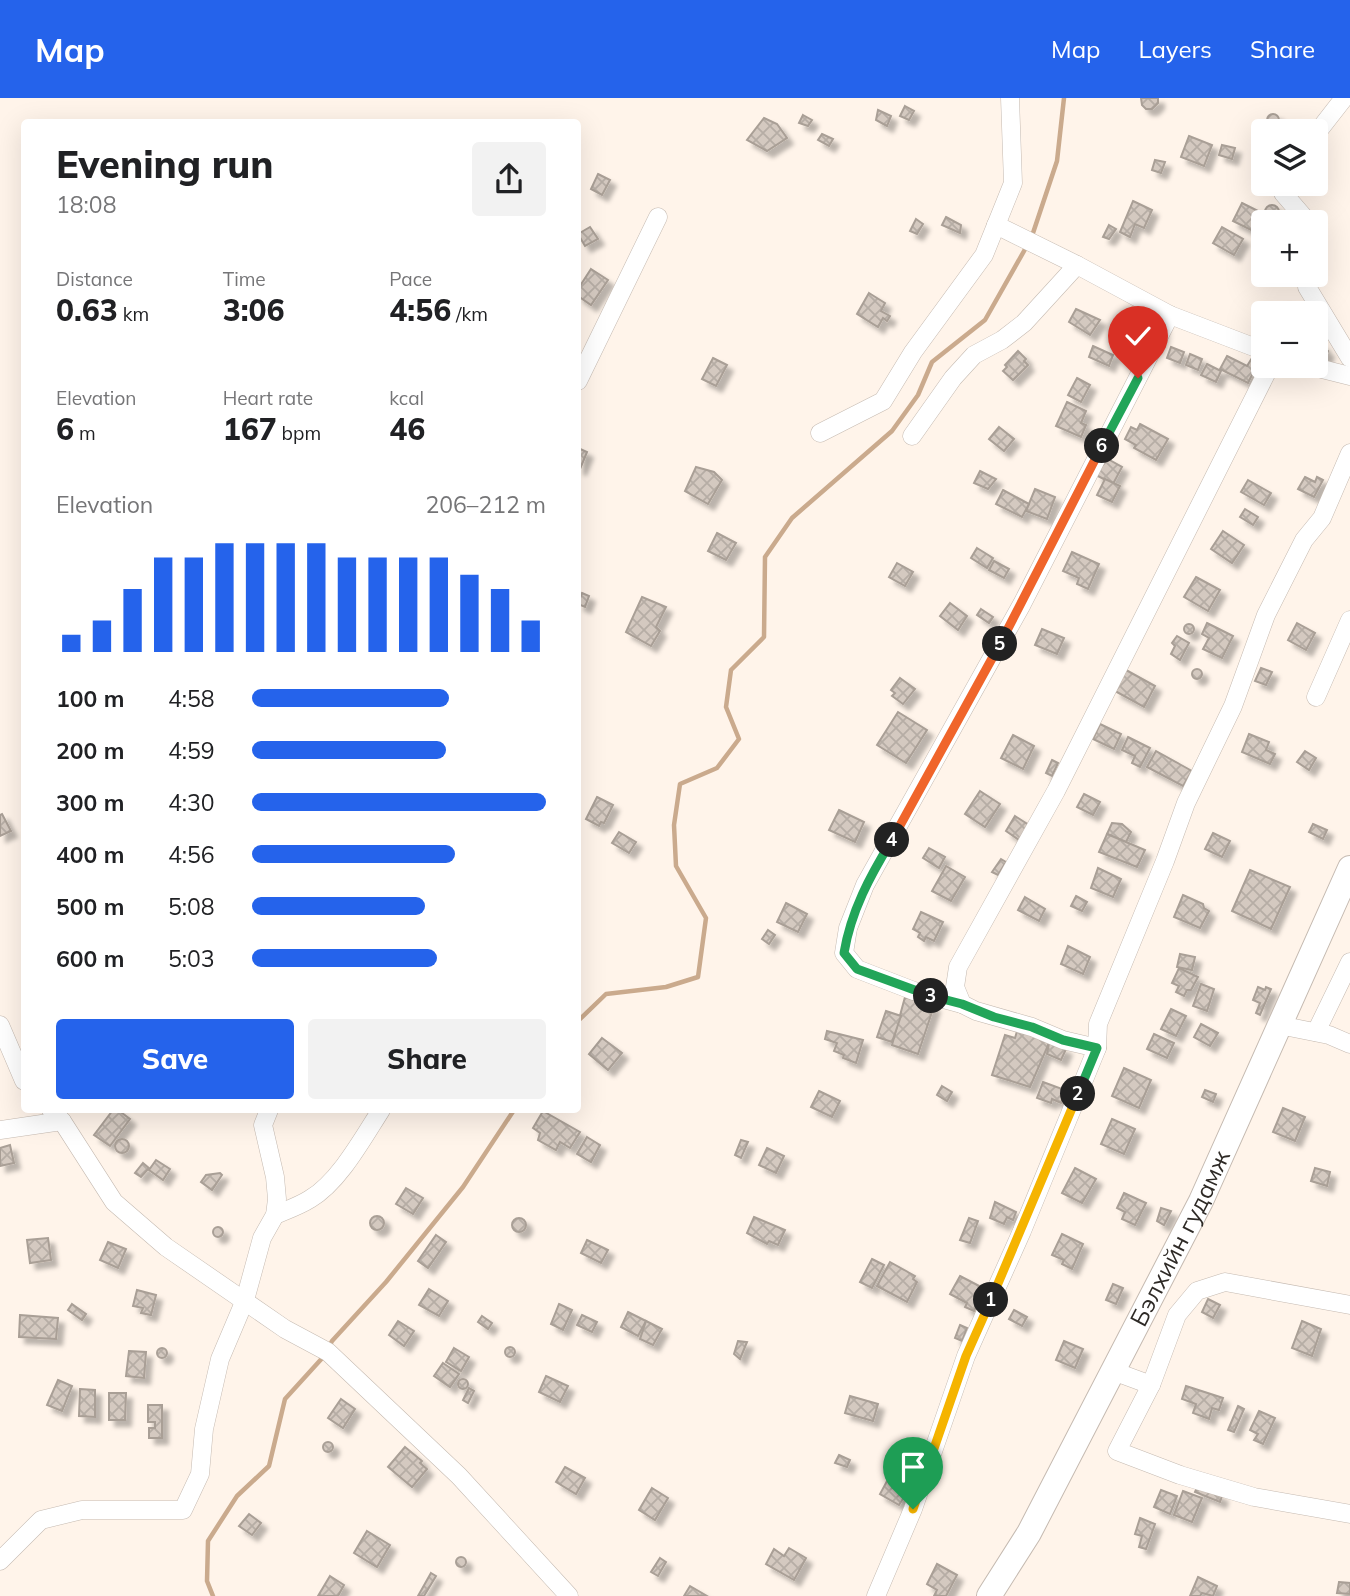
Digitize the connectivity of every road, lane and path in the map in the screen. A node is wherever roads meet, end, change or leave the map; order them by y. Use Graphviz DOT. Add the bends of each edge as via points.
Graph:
graph roads {
  1 [pos="1010,98"];
  2 [pos="1344,98"];
  3 [pos="1328,119"];
  4 [pos="1286,196"];
  5 [pos="1298,210"];
  6 [pos="658,217"];
  7 [pos="996,225"];
  8 [pos="1077,265"];
  9 [pos="1307,287"];
  10 [pos="1170,315"];
  11 [pos="1251,346"];
  12 [pos="1350,358"];
  13 [pos="1328,370"];
  14 [pos="581,375"];
  15 [pos="1350,376"];
  16 [pos="1264,378"];
  17 [pos="820,433"];
  18 [pos="912,436"];
  19 [pos="1350,453"];
  20 [pos="1350,620"];
  21 [pos="1316,697"];
  22 [pos="1350,869"];
  23 [pos="1350,962"];
  24 [pos="962,1004"];
  25 [pos="1279,1024"];
  26 [pos="0,1025"];
  27 [pos="1316,1032"];
  28 [pos="1350,1044"];
  29 [pos="1097,1048"];
  30 [pos="21,1074"];
  31 [pos="269,1113"];
  32 [pos="379,1113"];
  33 [pos="56,1115"];
  34 [pos="0,1130"];
  35 [pos="275,1215"];
  36 [pos="245,1300"];
  37 [pos="1350,1305"];
  38 [pos="1113,1371"];
  39 [pos="1151,1385"];
  40 [pos="1350,1514"];
  41 [pos="0,1560"];
  42 [pos="569,1596"];
  43 [pos="876,1596"];
  44 [pos="989,1596"];
  1 -- 7 [label="street" via="1013,183"];
  2 -- 3 [label="street"];
  4 -- 5 [label="street"];
  6 -- 14 [label="street"];
  7 -- 8 [label="street"];
  7 -- 17 [label="street" via="984,256 883,401"];
  8 -- 10 [label="street"];
  8 -- 18 [label="street" via="1024,323 974,355"];
  9 -- 12 [label="street"];
  10 -- 11 [label="street"];
  10 -- 24 [label="street" via="1022,604 865,886 848,928 844,953 857,969"];
  13 -- 15 [label="street"];
  16 -- 24 [label="street" via="1056,791 958,967 955,986"];
  19 -- 29 [label="street" via="1322,518 1304,540 1266,615 1233,706 1185,803 1098,1024"];
  20 -- 21 [label="street"];
  22 -- 25 [label="main road, Бэлхийн гудамж"];
  23 -- 27 [label="street"];
  24 -- 29 [label="street"];
  25 -- 27 [label="street"];
  25 -- 38 [label="main road, Бэлхийн гудамж" via="1201,1200"];
  26 -- 30 [label="street"];
  27 -- 28 [label="street"];
  29 -- 43 [label="street" via="966,1356 913,1509"];
  31 -- 35 [label="street" via="263,1125 275,1177"];
  32 -- 35 [label="street" via="328,1184 312,1198"];
  33 -- 34 [label="street"];
  33 -- 36 [label="street" via="114,1202 166,1247"];
  35 -- 36 [label="street" via="262,1238"];
  36 -- 41 [label="street" via="220,1359 204,1429 200,1474 183,1510 82,1510 41,1520"];
  36 -- 42 [label="street" via="328,1352 459,1476"];
  37 -- 39 [label="street" via="1225,1282 1197,1291 1177,1315"];
  38 -- 39 [label="street"];
  38 -- 44 [label="main road, Бэлхийн гудамж" via="1029,1533"];
  39 -- 40 [label="street" via="1117,1451 1254,1497"];
}
